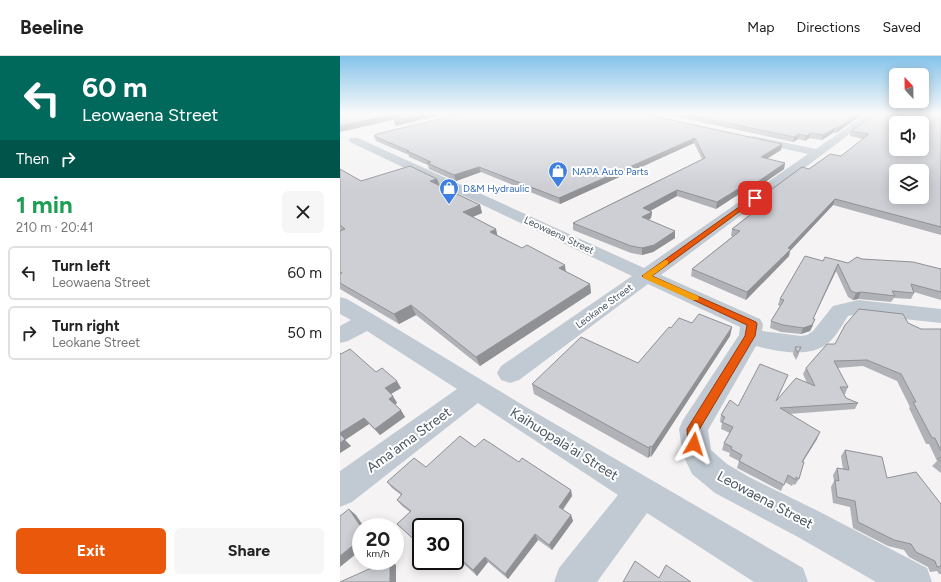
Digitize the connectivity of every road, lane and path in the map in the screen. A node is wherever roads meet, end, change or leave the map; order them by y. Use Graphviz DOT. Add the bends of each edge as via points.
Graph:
graph roads {
  1 [pos="746,138"];
  2 [pos="840,138"];
  3 [pos="356,140"];
  4 [pos="818,153"];
  5 [pos="646,276"];
  6 [pos="340,304"];
  7 [pos="941,316"];
  8 [pos="368,321"];
  9 [pos="340,335"];
  10 [pos="750,336"];
  11 [pos="510,373"];
  12 [pos="477,389"];
  13 [pos="340,491"];
  14 [pos="642,492"];
  15 [pos="573,582"];
  16 [pos="789,582"];
  17 [pos="913,582"];
  1 -- 4 [label="street"];
  2 -- 4 [label="street, Leokane Street"];
  3 -- 5 [label="street, Leowaena Street"];
  4 -- 5 [label="street, Leokane Street"];
  5 -- 10 [label="street, Leowaena Street" via="752,324"];
  5 -- 11 [label="street, Leokane Street"];
  6 -- 8 [label="street, Kaihuopala'ai Street"];
  7 -- 10 [label="street" via="858,307 841,311 821,337 813,342 802,344 770,341"];
  8 -- 9 [label="street"];
  8 -- 12 [label="street, Kaihuopala'ai Street"];
  10 -- 17 [label="street, Leowaena Street" via="693,429 698,455 706,467 722,480"];
  12 -- 13 [label="street, Ama'ama Street"];
  12 -- 14 [label="street, Kaihuopala'ai Street"];
  14 -- 15 [label="street"];
  14 -- 16 [label="street, Kaihuopala'ai Street"];
}
